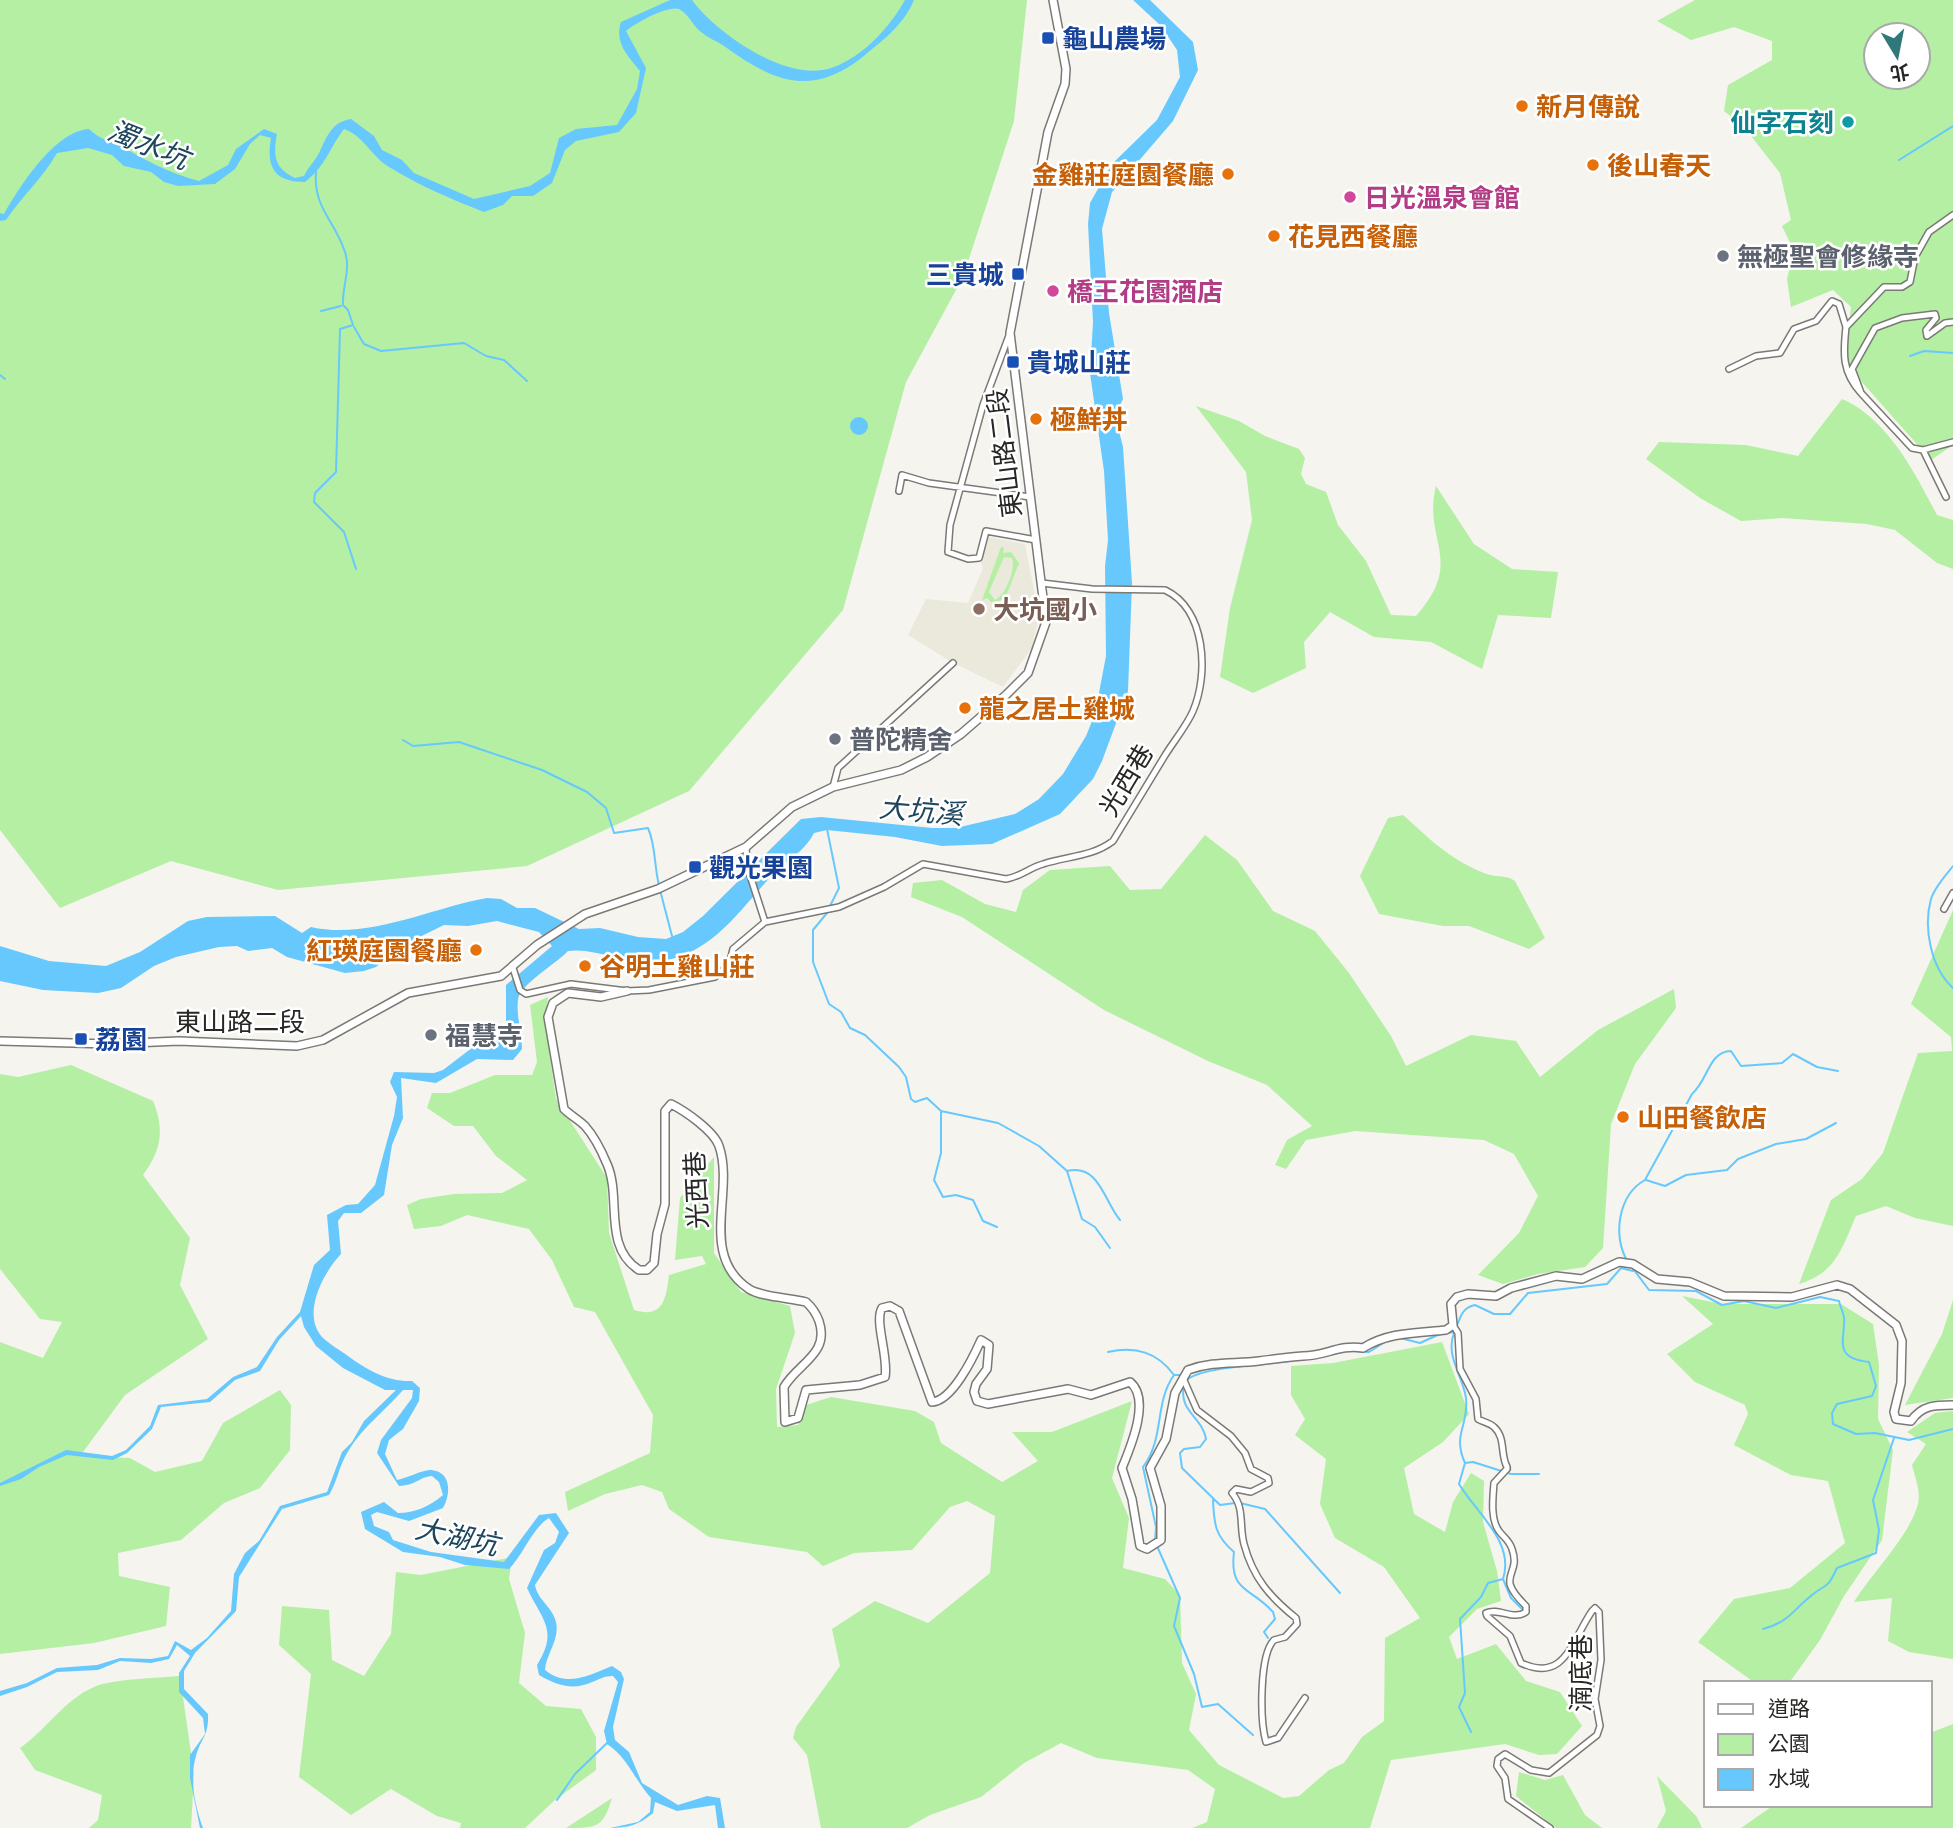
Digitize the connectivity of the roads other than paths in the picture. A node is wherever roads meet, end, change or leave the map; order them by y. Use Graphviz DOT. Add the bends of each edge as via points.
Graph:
graph roads {
  1 [pos="1053,0"];
  2 [pos="1953,215"];
  3 [pos="1953,322"];
  4 [pos="1846,327"];
  5 [pos="1010,333"];
  6 [pos="1729,369"];
  7 [pos="1861,393"];
  8 [pos="1953,442"];
  9 [pos="1923,450"];
  10 [pos="960,488"];
  11 [pos="899,491"];
  12 [pos="1030,497"];
  13 [pos="1946,497"];
  14 [pos="1035,540"];
  15 [pos="1042,583"];
  16 [pos="953,663"];
  17 [pos="833,787"];
  18 [pos="746,847"];
  19 [pos="1953,893"];
  20 [pos="1944,909"];
  21 [pos="765,922"];
  22 [pos="513,968"];
  23 [pos="627,991"];
  24 [pos="0,1041"];
  25 [pos="1453,1325"];
  26 [pos="1182,1377"];
  27 [pos="1953,1405"];
  28 [pos="1305,1698"];
  29 [pos="1550,1828"];
  1 -- 5 [label="street, 東山路二段" via="1065,84 1048,132"];
  2 -- 4 [label="street" via="1929,232 1915,257 1910,282 1884,287"];
  3 -- 7 [label="street" via="1927,336 1935,314 1875,327 1852,369"];
  4 -- 6 [label="street" via="1839,304 1832,301 1816,321 1794,329 1780,353 1756,356"];
  4 -- 7 [label="street" via="1843,353 1847,374"];
  5 -- 10 [label="street"];
  5 -- 12 [label="street, 東山路二段"];
  7 -- 9 [label="street" via="1912,449"];
  8 -- 9 [label="street"];
  9 -- 13 [label="street"];
  10 -- 11 [label="street" via="902,475"];
  10 -- 12 [label="street"];
  10 -- 14 [label="street" via="948,552 979,558 986,531"];
  12 -- 14 [label="street, 東山路二段"];
  14 -- 15 [label="street, 東山路二段"];
  15 -- 17 [label="street, 東山路二段" via="1043,637 1028,673 1006,695 927,757 892,773"];
  15 -- 21 [label="street, 光西巷" via="1165,590 1187,609 1200,642 1201,682 1192,715 1113,841 1089,854 1041,864 1006,879 923,864 839,907"];
  16 -- 17 [label="street" via="838,768"];
  17 -- 18 [label="street, 東山路二段" via="792,807"];
  18 -- 21 [label="street" via="747,866"];
  18 -- 22 [label="street, 東山路二段" via="658,889 584,914"];
  19 -- 20 [label="street"];
  21 -- 23 [label="street, 光西巷" via="733,949 729,965 715,977 669,988"];
  22 -- 23 [label="street, 光西巷" via="520,990 526,994 571,984"];
  22 -- 24 [label="street, 東山路二段" via="481,982 408,993 334,1036 308,1045"];
  23 -- 26 [label="street, 光西巷" via="601,996 568,993 552,1003 548,1017 564,1109 584,1125 608,1165 614,1185 614,1228 624,1256 639,1270 654,1263 665,1205 665,1111 671,1104 719,1144 720,1239 737,1277 753,1291 806,1302 817,1315 821,1343 784,1387 785,1422 798,1418 807,1390 860,1385 885,1377 879,1315 882,1308 890,1306 899,1311 932,1402 943,1399 981,1340 989,1345 989,1357 974,1392 977,1401 988,1404 1068,1389 1091,1395 1130,1382 1141,1401 1132,1448 1122,1468 1140,1546 1147,1549 1161,1540 1161,1506 1150,1468 1166,1439"];
  25 -- 26 [label="street" via="1376,1339 1363,1348 1213,1362 1188,1370"];
  25 -- 27 [label="street" via="1451,1304 1457,1297 1496,1296 1511,1287 1556,1276 1581,1279 1619,1262 1633,1264 1657,1279 1690,1282 1724,1296 1792,1297 1837,1286 1859,1296 1896,1325 1902,1341 1896,1419 1911,1421 1923,1409"];
  25 -- 29 [label="street, 湳底巷" via="1458,1333 1460,1369 1476,1399 1478,1419 1494,1426 1503,1440 1506,1470 1494,1483 1493,1508 1499,1531 1513,1550 1515,1562 1507,1580 1526,1612 1515,1616 1491,1610 1487,1616 1510,1636 1521,1663 1544,1671 1557,1666 1592,1611 1599,1612 1597,1735 1549,1773 1531,1770 1505,1754 1498,1759 1508,1799"];
  26 -- 28 [label="street" via="1197,1410 1231,1436 1251,1469 1268,1478 1269,1483 1251,1492 1237,1489 1232,1493 1240,1503 1244,1544 1255,1576 1297,1624 1285,1637 1274,1640 1266,1654 1261,1726 1266,1742 1278,1738"];
}
